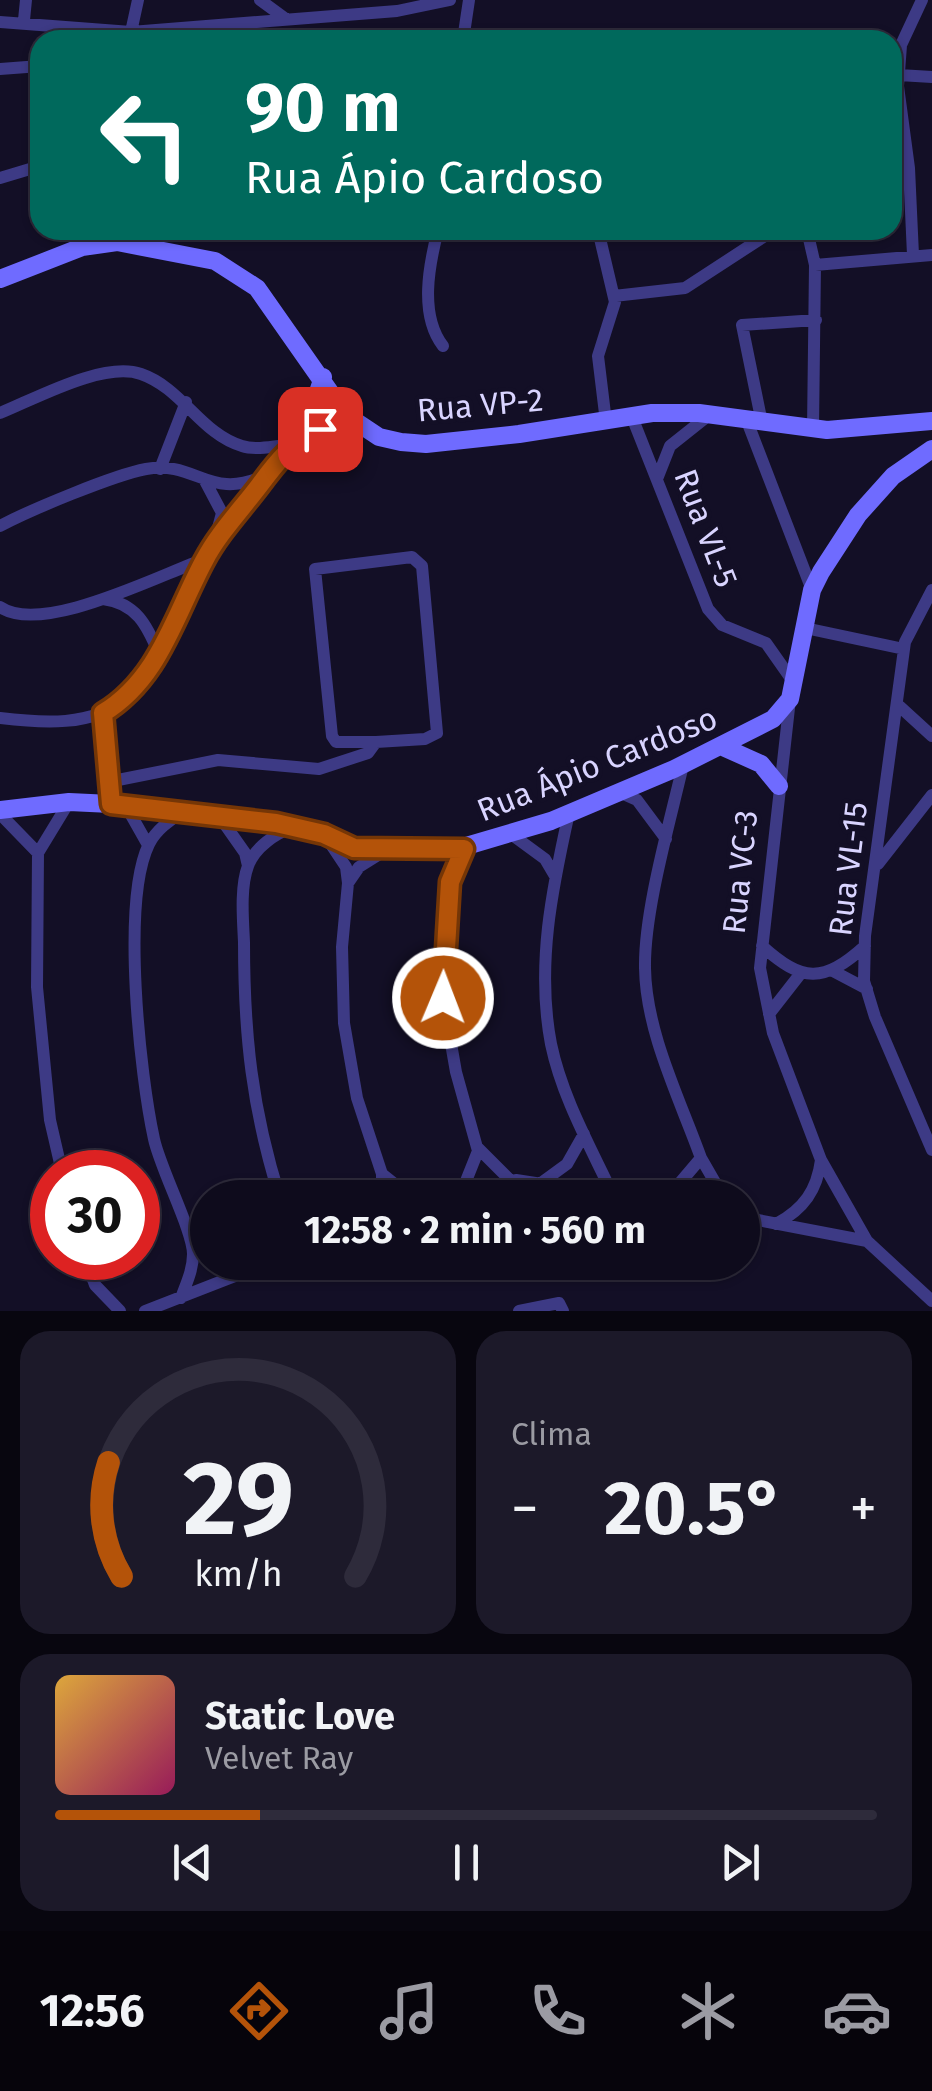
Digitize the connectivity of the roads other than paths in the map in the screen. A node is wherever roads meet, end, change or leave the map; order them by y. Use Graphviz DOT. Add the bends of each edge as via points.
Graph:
graph roads {
  1 [pos="26,0"];
  2 [pos="138,0"];
  3 [pos="260,0"];
  4 [pos="450,0"];
  5 [pos="470,0"];
  6 [pos="925,3"];
  7 [pos="24,20"];
  8 [pos="286,20"];
  9 [pos="0,22"];
  10 [pos="113,30"];
  11 [pos="131,30"];
  12 [pos="157,30"];
  13 [pos="465,30"];
  14 [pos="902,45"];
  15 [pos="30,67"];
  16 [pos="0,69"];
  17 [pos="932,77"];
  18 [pos="902,81"];
  19 [pos="902,122"];
  20 [pos="30,169"];
  21 [pos="0,178"];
  22 [pos="104,240"];
  23 [pos="131,240"];
  24 [pos="436,240"];
  25 [pos="600,240"];
  26 [pos="759,240"];
  27 [pos="809,240"];
  28 [pos="913,254"];
  29 [pos="932,255"];
  30 [pos="815,264"];
  31 [pos="0,278"];
  32 [pos="614,296"];
  33 [pos="816,320"];
  34 [pos="443,346"];
  35 [pos="323,377"];
  36 [pos="186,402"];
  37 [pos="0,413"];
  38 [pos="710,414"];
  39 [pos="632,417"];
  40 [pos="932,421"];
  41 [pos="606,422"];
  42 [pos="754,422"];
  43 [pos="361,428"];
  44 [pos="813,428"];
  45 [pos="300,440"];
  46 [pos="932,449"];
  47 [pos="160,469"];
  48 [pos="268,474"];
  49 [pos="204,478"];
  50 [pos="657,478"];
  51 [pos="0,526"];
  52 [pos="214,546"];
  53 [pos="205,559"];
  54 [pos="812,590"];
  55 [pos="932,590"];
  56 [pos="100,598"];
  57 [pos="0,607"];
  58 [pos="805,628"];
  59 [pos="904,649"];
  60 [pos="159,654"];
  61 [pos="791,690"];
  62 [pos="897,704"];
  63 [pos="103,713"];
  64 [pos="0,718"];
  65 [pos="932,736"];
  66 [pos="376,742"];
  67 [pos="722,747"];
  68 [pos="683,765"];
  69 [pos="108,782"];
  70 [pos="779,786"];
  71 [pos="620,792"];
  72 [pos="932,796"];
  73 [pos="69,802"];
  74 [pos="118,805"];
  75 [pos="0,812"];
  76 [pos="182,812"];
  77 [pos="569,813"];
  78 [pos="219,816"];
  79 [pos="294,826"];
  80 [pos="324,834"];
  81 [pos="511,834"];
  82 [pos="666,839"];
  83 [pos="148,846"];
  84 [pos="388,848"];
  85 [pos="426,849"];
  86 [pos="464,849"];
  87 [pos="38,854"];
  88 [pos="248,866"];
  89 [pos="875,868"];
  90 [pos="555,876"];
  91 [pos="450,882"];
  92 [pos="348,883"];
  93 [pos="762,946"];
  94 [pos="864,946"];
  95 [pos="831,970"];
  96 [pos="801,974"];
  97 [pos="866,989"];
  98 [pos="769,1014"];
  99 [pos="584,1134"];
  100 [pos="477,1146"];
  101 [pos="57,1150"];
  102 [pos="932,1150"];
  103 [pos="701,1158"];
  104 [pos="820,1160"];
  105 [pos="382,1174"];
  106 [pos="274,1180"];
  107 [pos="382,1180"];
  108 [pos="390,1180"];
  109 [pos="467,1180"];
  110 [pos="509,1180"];
  111 [pos="546,1180"];
  112 [pos="606,1180"];
  113 [pos="683,1180"];
  114 [pos="714,1180"];
  115 [pos="760,1220"];
  116 [pos="775,1224"];
  117 [pos="190,1241"];
  118 [pos="866,1241"];
  119 [pos="190,1275"];
  120 [pos="93,1280"];
  121 [pos="225,1280"];
  122 [pos="181,1298"];
  123 [pos="932,1300"];
  124 [pos="120,1311"];
  125 [pos="145,1311"];
  126 [pos="519,1311"];
  127 [pos="563,1311"];
  1 -- 7 [label="street"];
  2 -- 11 [label="street"];
  3 -- 8 [label="street"];
  4 -- 8 [label="street"];
  5 -- 13 [label="street"];
  6 -- 14 [label="street"];
  7 -- 9 [label="street"];
  7 -- 10 [label="street"];
  8 -- 12 [label="street"];
  15 -- 16 [label="street"];
  17 -- 18 [label="street"];
  19 -- 28 [label="street"];
  20 -- 21 [label="street"];
  22 -- 31 [label="street"];
  23 -- 35 [label="street" via="215,261 256,288"];
  24 -- 34 [label="street" via="430,312"];
  25 -- 32 [label="street"];
  26 -- 32 [label="street" via="685,288"];
  27 -- 30 [label="street"];
  28 -- 29 [label="street"];
  28 -- 30 [label="street"];
  30 -- 33 [label="street"];
  32 -- 41 [label="street" via="598,356"];
  33 -- 42 [label="street" via="742,325"];
  33 -- 44 [label="street"];
  35 -- 43 [label="street"];
  35 -- 45 [label="street"];
  36 -- 37 [label="street" via="140,373 110,372"];
  36 -- 45 [label="street" via="214,432 244,447"];
  36 -- 47 [label="street"];
  38 -- 39 [label="street, Rua VP-2"];
  38 -- 42 [label="street, Rua VP-2"];
  38 -- 50 [label="street" via="670,446"];
  39 -- 41 [label="street, Rua VP-2"];
  39 -- 50 [label="street, Rua VL-5"];
  40 -- 44 [label="street, Rua VP-2"];
  41 -- 43 [label="street, Rua VP-2" via="426,444 379,438"];
  42 -- 44 [label="street, Rua VP-2"];
  42 -- 54 [label="street"];
  43 -- 45 [label="street" via="338,426"];
  45 -- 48 [label="street"];
  46 -- 54 [label="street, Rua VC-3" via="894,476 858,515"];
  47 -- 49 [label="street"];
  47 -- 51 [label="street"];
  48 -- 49 [label="street" via="242,486"];
  48 -- 52 [label="street"];
  49 -- 52 [label="street" via="222,513"];
  50 -- 61 [label="street, Rua VL-5" via="708,609 722,626 766,643"];
  52 -- 53 [label="street"];
  53 -- 56 [label="street"];
  53 -- 60 [label="street"];
  54 -- 58 [label="street, Rua VC-3"];
  55 -- 59 [label="street, Rua VL-15"];
  56 -- 57 [label="street" via="31,615"];
  56 -- 60 [label="street" via="132,609"];
  58 -- 59 [label="street"];
  58 -- 61 [label="street, Rua VC-3"];
  59 -- 62 [label="street, Rua VL-15"];
  60 -- 63 [label="street" via="126,698"];
  61 -- 67 [label="street, Rua Ápio Cardoso" via="773,719"];
  61 -- 70 [label="street, Rua VC-3"];
  62 -- 65 [label="street"];
  62 -- 89 [label="street, Rua VL-15"];
  63 -- 64 [label="street" via="65,722"];
  63 -- 69 [label="street"];
  66 -- 66 [label="street" via="425,739 440,724 422,566 412,557 314,569 332,736 336,742"];
  66 -- 69 [label="street" via="368,753 319,769 218,760"];
  67 -- 68 [label="street, Rua Ápio Cardoso"];
  67 -- 70 [label="street" via="761,764"];
  68 -- 71 [label="street, Rua Ápio Cardoso"];
  68 -- 82 [label="street"];
  69 -- 74 [label="street"];
  70 -- 93 [label="street, Rua VC-3"];
  71 -- 77 [label="street, Rua Ápio Cardoso"];
  71 -- 82 [label="street" via="638,800"];
  72 -- 89 [label="street"];
  73 -- 74 [label="street, Rua Ápio Cardoso"];
  73 -- 75 [label="street, Rua Ápio Cardoso"];
  73 -- 87 [label="street"];
  74 -- 76 [label="street, Rua Ápio Cardoso"];
  74 -- 83 [label="street"];
  75 -- 87 [label="street"];
  76 -- 78 [label="street, Rua Ápio Cardoso"];
  76 -- 83 [label="street"];
  77 -- 81 [label="street, Rua Ápio Cardoso"];
  77 -- 90 [label="street"];
  78 -- 79 [label="street, Rua Ápio Cardoso"];
  78 -- 88 [label="street"];
  79 -- 80 [label="street, Rua Ápio Cardoso"];
  79 -- 88 [label="street" via="268,839"];
  80 -- 84 [label="street, Rua Ápio Cardoso" via="354,848"];
  80 -- 92 [label="street" via="346,867"];
  81 -- 86 [label="street, Rua Ápio Cardoso"];
  81 -- 90 [label="street"];
  82 -- 103 [label="street" via="645,966 652,1021"];
  83 -- 117 [label="street" via="136,916 136,1018 154,1140"];
  84 -- 85 [label="street, Rua Ápio Cardoso"];
  84 -- 92 [label="street"];
  85 -- 86 [label="street, Rua Ápio Cardoso"];
  85 -- 91 [label="street" via="443,862"];
  86 -- 91 [label="street"];
  87 -- 101 [label="street" via="37,987"];
  88 -- 106 [label="street" via="244,1038"];
  89 -- 94 [label="street, Rua VL-15"];
  90 -- 99 [label="street" via="544,960 551,1044"];
  91 -- 100 [label="street" via="443,998"];
  92 -- 105 [label="street" via="344,1023 356,1098"];
  93 -- 96 [label="street"];
  93 -- 98 [label="street, Rua VC-3"];
  94 -- 95 [label="street"];
  94 -- 97 [label="street, Rua VL-15"];
  95 -- 96 [label="street"];
  95 -- 97 [label="street"];
  96 -- 98 [label="street"];
  97 -- 102 [label="street, Rua VL-15"];
  98 -- 104 [label="street, Rua VC-3"];
  99 -- 111 [label="street" via="567,1164"];
  99 -- 112 [label="street"];
  100 -- 109 [label="street"];
  100 -- 110 [label="street"];
  103 -- 113 [label="street"];
  103 -- 114 [label="street"];
  104 -- 116 [label="street" via="803,1206"];
  104 -- 118 [label="street, Rua VC-3"];
  105 -- 107 [label="street"];
  105 -- 108 [label="street"];
  115 -- 116 [label="street"];
  116 -- 118 [label="street"];
  118 -- 123 [label="street, Rua VC-3"];
  119 -- 122 [label="street"];
  120 -- 124 [label="street"];
  121 -- 122 [label="street"];
  122 -- 125 [label="street"];
  126 -- 127 [label="street" via="559,1303"];
}
